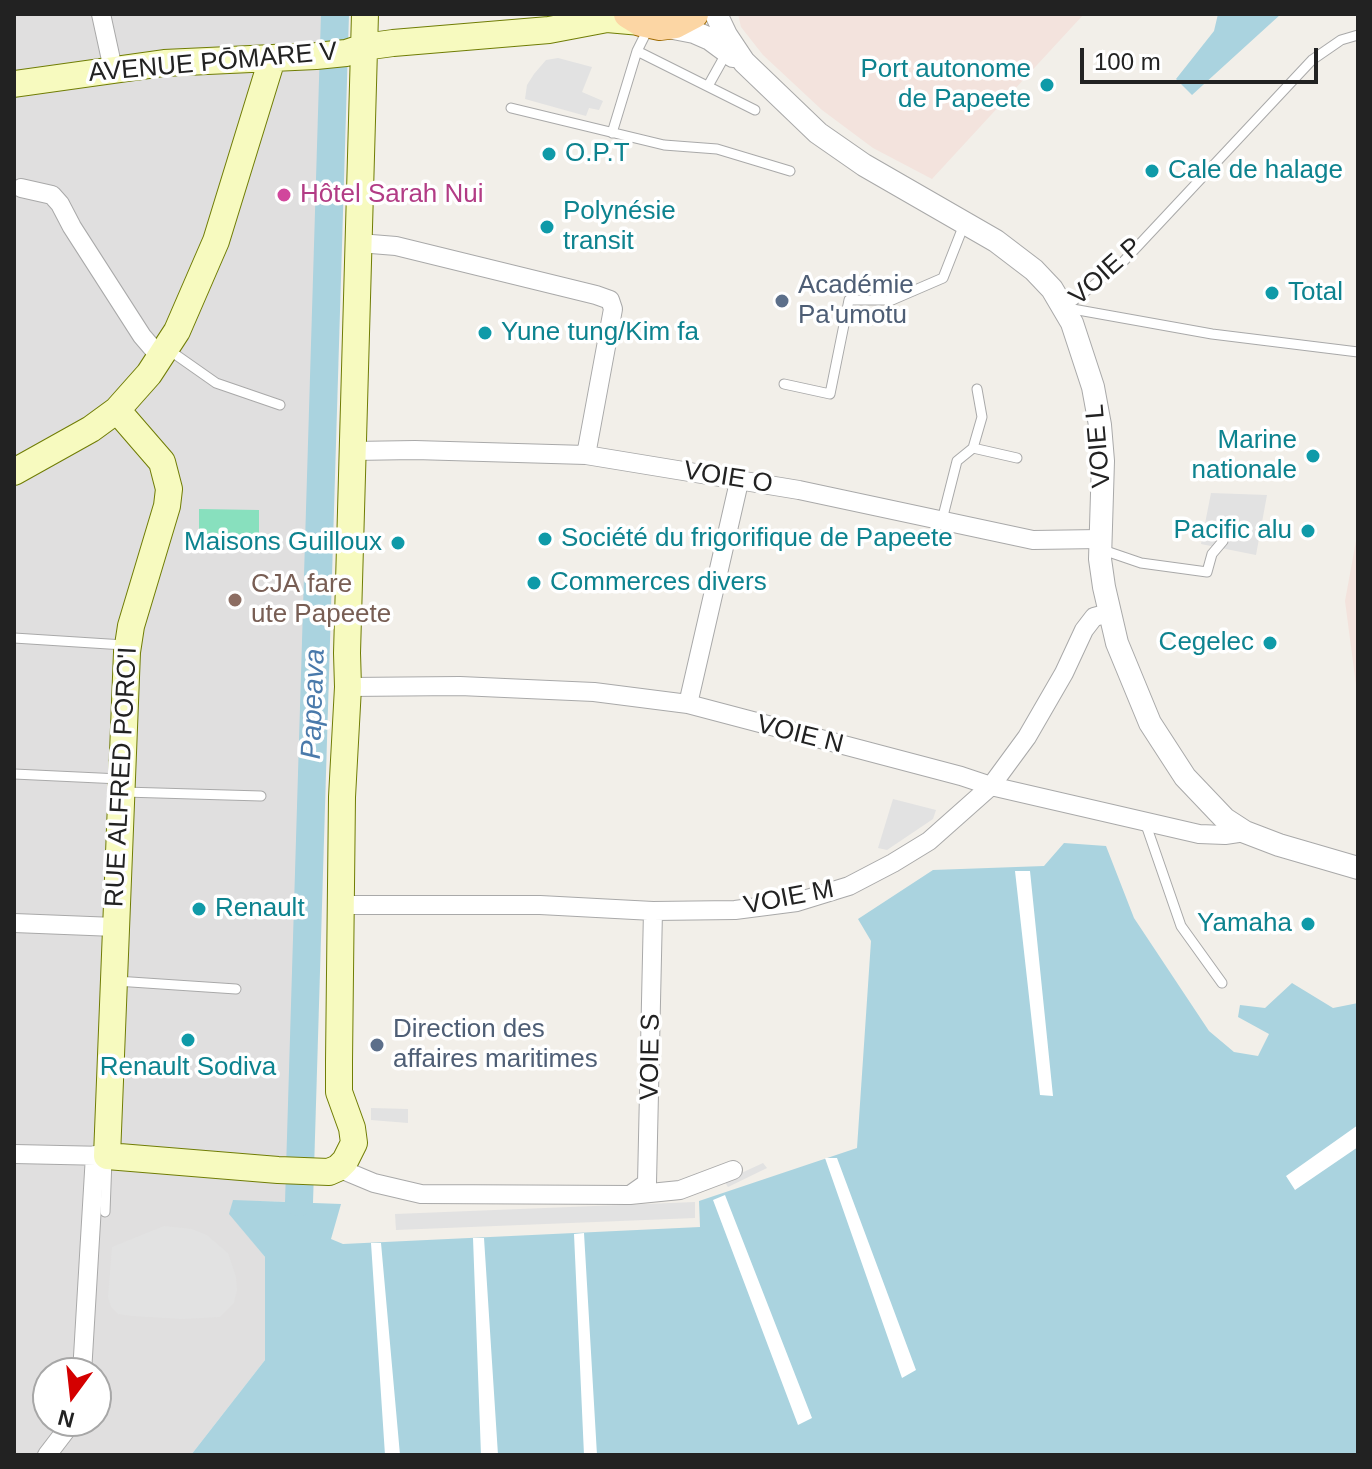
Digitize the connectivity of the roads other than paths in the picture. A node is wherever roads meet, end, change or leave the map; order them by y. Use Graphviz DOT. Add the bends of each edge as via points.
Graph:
graph roads {
  1 [pos="101,14"];
  2 [pos="365,14"];
  3 [pos="579,14"];
  4 [pos="694,14"];
  5 [pos="716,14"];
  6 [pos="645,21"];
  7 [pos="549,30"];
  8 [pos="1358,35"];
  9 [pos="355,50"];
  10 [pos="637,51"];
  11 [pos="736,57"];
  12 [pos="272,59"];
  13 [pos="113,69"];
  14 [pos="14,84"];
  15 [pos="708,86"];
  16 [pos="511,108"];
  17 [pos="755,110"];
  18 [pos="612,133"];
  19 [pos="790,171"];
  20 [pos="21,188"];
  21 [pos="966,221"];
  22 [pos="359,243"];
  23 [pos="1064,308"];
  24 [pos="163,352"];
  25 [pos="1358,352"];
  26 [pos="784,384"];
  27 [pos="977,389"];
  28 [pos="280,405"];
  29 [pos="117,410"];
  30 [pos="973,448"];
  31 [pos="353,451"];
  32 [pos="586,455"];
  33 [pos="1017,458"];
  34 [pos="14,472"];
  35 [pos="739,482"];
  36 [pos="942,520"];
  37 [pos="1223,541"];
  38 [pos="1100,544"];
  39 [pos="1109,613"];
  40 [pos="14,638"];
  41 [pos="128,645"];
  42 [pos="348,687"];
  43 [pos="688,704"];
  44 [pos="14,774"];
  45 [pos="120,786"];
  46 [pos="991,786"];
  47 [pos="261,796"];
  48 [pos="1145,820"];
  49 [pos="1245,832"];
  50 [pos="1358,868"];
  51 [pos="342,901"];
  52 [pos="653,911"];
  53 [pos="14,923"];
  54 [pos="115,927"];
  55 [pos="114,981"];
  56 [pos="1222,983"];
  57 [pos="236,989"];
  58 [pos="14,1154"];
  59 [pos="101,1156"];
  60 [pos="327,1170"];
  61 [pos="733,1170"];
  62 [pos="630,1195"];
  63 [pos="105,1212"];
  64 [pos="83,1357"];
  65 [pos="61,1437"];
  66 [pos="47,1455"];
  1 -- 13 [label="street"];
  2 -- 9 [label="main road"];
  3 -- 7 [label="main road"];
  4 -- 6 [label="main road" via="675,24"];
  5 -- 11 [label="street"];
  6 -- 7 [label="main road, AVENUE PŌMARE V" via="607,19"];
  6 -- 10 [label="lane"];
  6 -- 11 [label="street" via="694,32"];
  7 -- 9 [label="main road, AVENUE PŌMARE V"];
  8 -- 23 [label="lane, VOIE P" via="1312,60 1121,264"];
  9 -- 12 [label="main road, AVENUE PŌMARE V"];
  9 -- 22 [label="main road"];
  10 -- 15 [label="lane"];
  10 -- 18 [label="lane"];
  11 -- 15 [label="lane"];
  11 -- 21 [label="street, VOIE L" via="829,142"];
  12 -- 13 [label="main road, AVENUE PŌMARE V"];
  12 -- 24 [label="main road" via="216,241"];
  13 -- 14 [label="main road, AVENUE PŌMARE V"];
  15 -- 17 [label="lane"];
  16 -- 18 [label="lane"];
  18 -- 19 [label="lane" via="664,145 717,149"];
  20 -- 24 [label="street" via="52,195 60,204 142,336"];
  21 -- 23 [label="street, VOIE L" via="1034,270"];
  21 -- 26 [label="lane" via="943,278 892,300 849,300 830,394"];
  22 -- 31 [label="main road"];
  22 -- 32 [label="street" via="396,246 610,300 613,309"];
  23 -- 25 [label="lane, VOIE P"];
  23 -- 38 [label="street, VOIE L" via="1081,346 1100,425"];
  24 -- 28 [label="lane" via="216,383"];
  24 -- 29 [label="main road"];
  27 -- 30 [label="lane" via="982,417"];
  29 -- 34 [label="main road"];
  29 -- 41 [label="main road, RUE ALFRED PORO'I" via="154,450 169,481 167,506"];
  30 -- 33 [label="lane"];
  30 -- 36 [label="lane" via="957,461"];
  31 -- 32 [label="street, VOIE O"];
  31 -- 42 [label="main road"];
  32 -- 35 [label="street, VOIE O"];
  35 -- 36 [label="street, VOIE O"];
  35 -- 43 [label="street"];
  36 -- 38 [label="street, VOIE O" via="1033,540"];
  37 -- 38 [label="lane, VOIE O" via="1207,572 1141,563"];
  38 -- 39 [label="street, VOIE L"];
  39 -- 46 [label="street, VOIE M" via="1094,617 1084,630 1027,737"];
  39 -- 49 [label="street, VOIE L" via="1140,701 1174,761 1225,819"];
  40 -- 41 [label="lane"];
  41 -- 45 [label="main road, RUE ALFRED PORO'I"];
  42 -- 43 [label="street, VOIE N" via="563,690"];
  42 -- 51 [label="main road"];
  43 -- 46 [label="street, VOIE N"];
  44 -- 45 [label="lane"];
  45 -- 47 [label="lane"];
  45 -- 54 [label="main road, RUE ALFRED PORO'I"];
  46 -- 48 [label="street, VOIE N"];
  46 -- 52 [label="street, VOIE M" via="929,841 849,886 774,907"];
  48 -- 49 [label="street, VOIE N" via="1199,834"];
  48 -- 56 [label="lane" via="1181,926"];
  49 -- 50 [label="street, VOIE L"];
  51 -- 52 [label="street, VOIE M"];
  51 -- 60 [label="main road" via="339,1092 354,1137 352,1152"];
  52 -- 62 [label="street, VOIE S" via="647,1183"];
  53 -- 54 [label="street, RUE ALFRED PORO'I"];
  54 -- 55 [label="main road, RUE ALFRED PORO'I"];
  55 -- 57 [label="lane"];
  55 -- 59 [label="main road, RUE ALFRED PORO'I"];
  58 -- 59 [label="street"];
  59 -- 60 [label="main road"];
  59 -- 63 [label="lane"];
  59 -- 64 [label="street"];
  60 -- 62 [label="street" via="421,1194"];
  61 -- 62 [label="street" via="680,1190"];
  65 -- 66 [label="street"];
}
